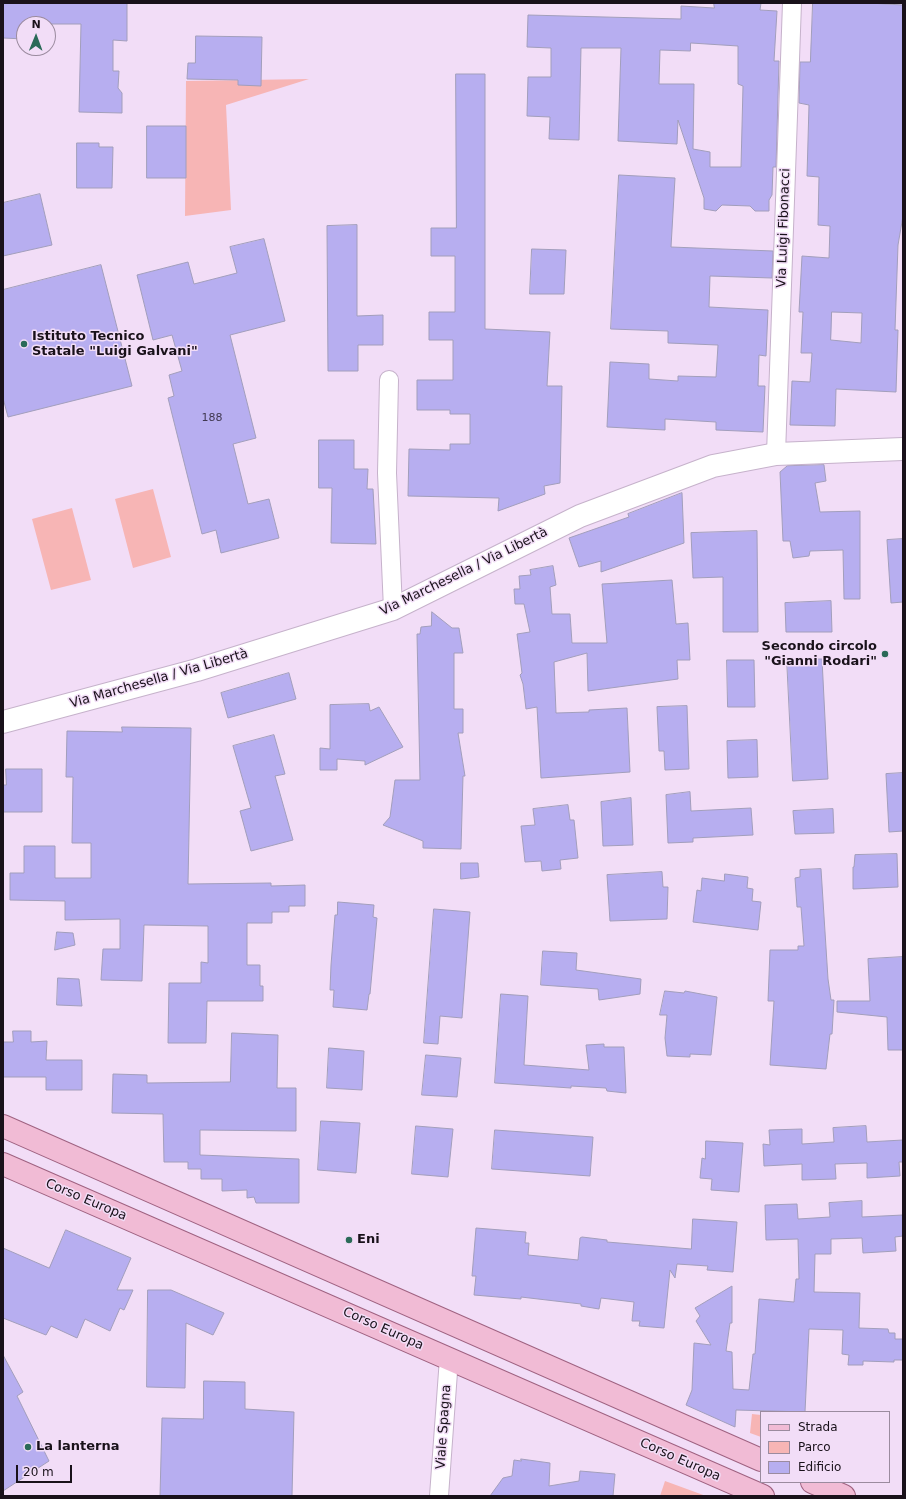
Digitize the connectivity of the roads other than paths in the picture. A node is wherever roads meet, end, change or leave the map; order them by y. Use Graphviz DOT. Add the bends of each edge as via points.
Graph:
graph roads {
  1 [pos="792,3"];
  2 [pos="389,380"];
  3 [pos="903,449"];
  4 [pos="776,454"];
  5 [pos="393,609"];
  6 [pos="3,722"];
  7 [pos="3,1126"];
  8 [pos="3,1164"];
  9 [pos="449,1358"];
  10 [pos="760,1460"];
  11 [pos="814,1483"];
  12 [pos="439,1496"];
  13 [pos="763,1496"];
  14 [pos="844,1496"];
  1 -- 4 [label="street, Via Luigi Fibonacci"];
  2 -- 5 [label="street" via="387,473"];
  3 -- 4 [label="street, Via Marchesella / Via Libertà"];
  4 -- 5 [label="street, Via Marchesella / Via Libertà" via="713,466 580,516"];
  5 -- 6 [label="street, Via Marchesella / Via Libertà" via="197,670"];
  7 -- 10 [label="main road"];
  8 -- 9 [label="main road, Corso Europa"];
  9 -- 12 [label="street, Viale Spagna"];
  9 -- 13 [label="main road, Corso Europa"];
  11 -- 14 [label="main road"];
}
